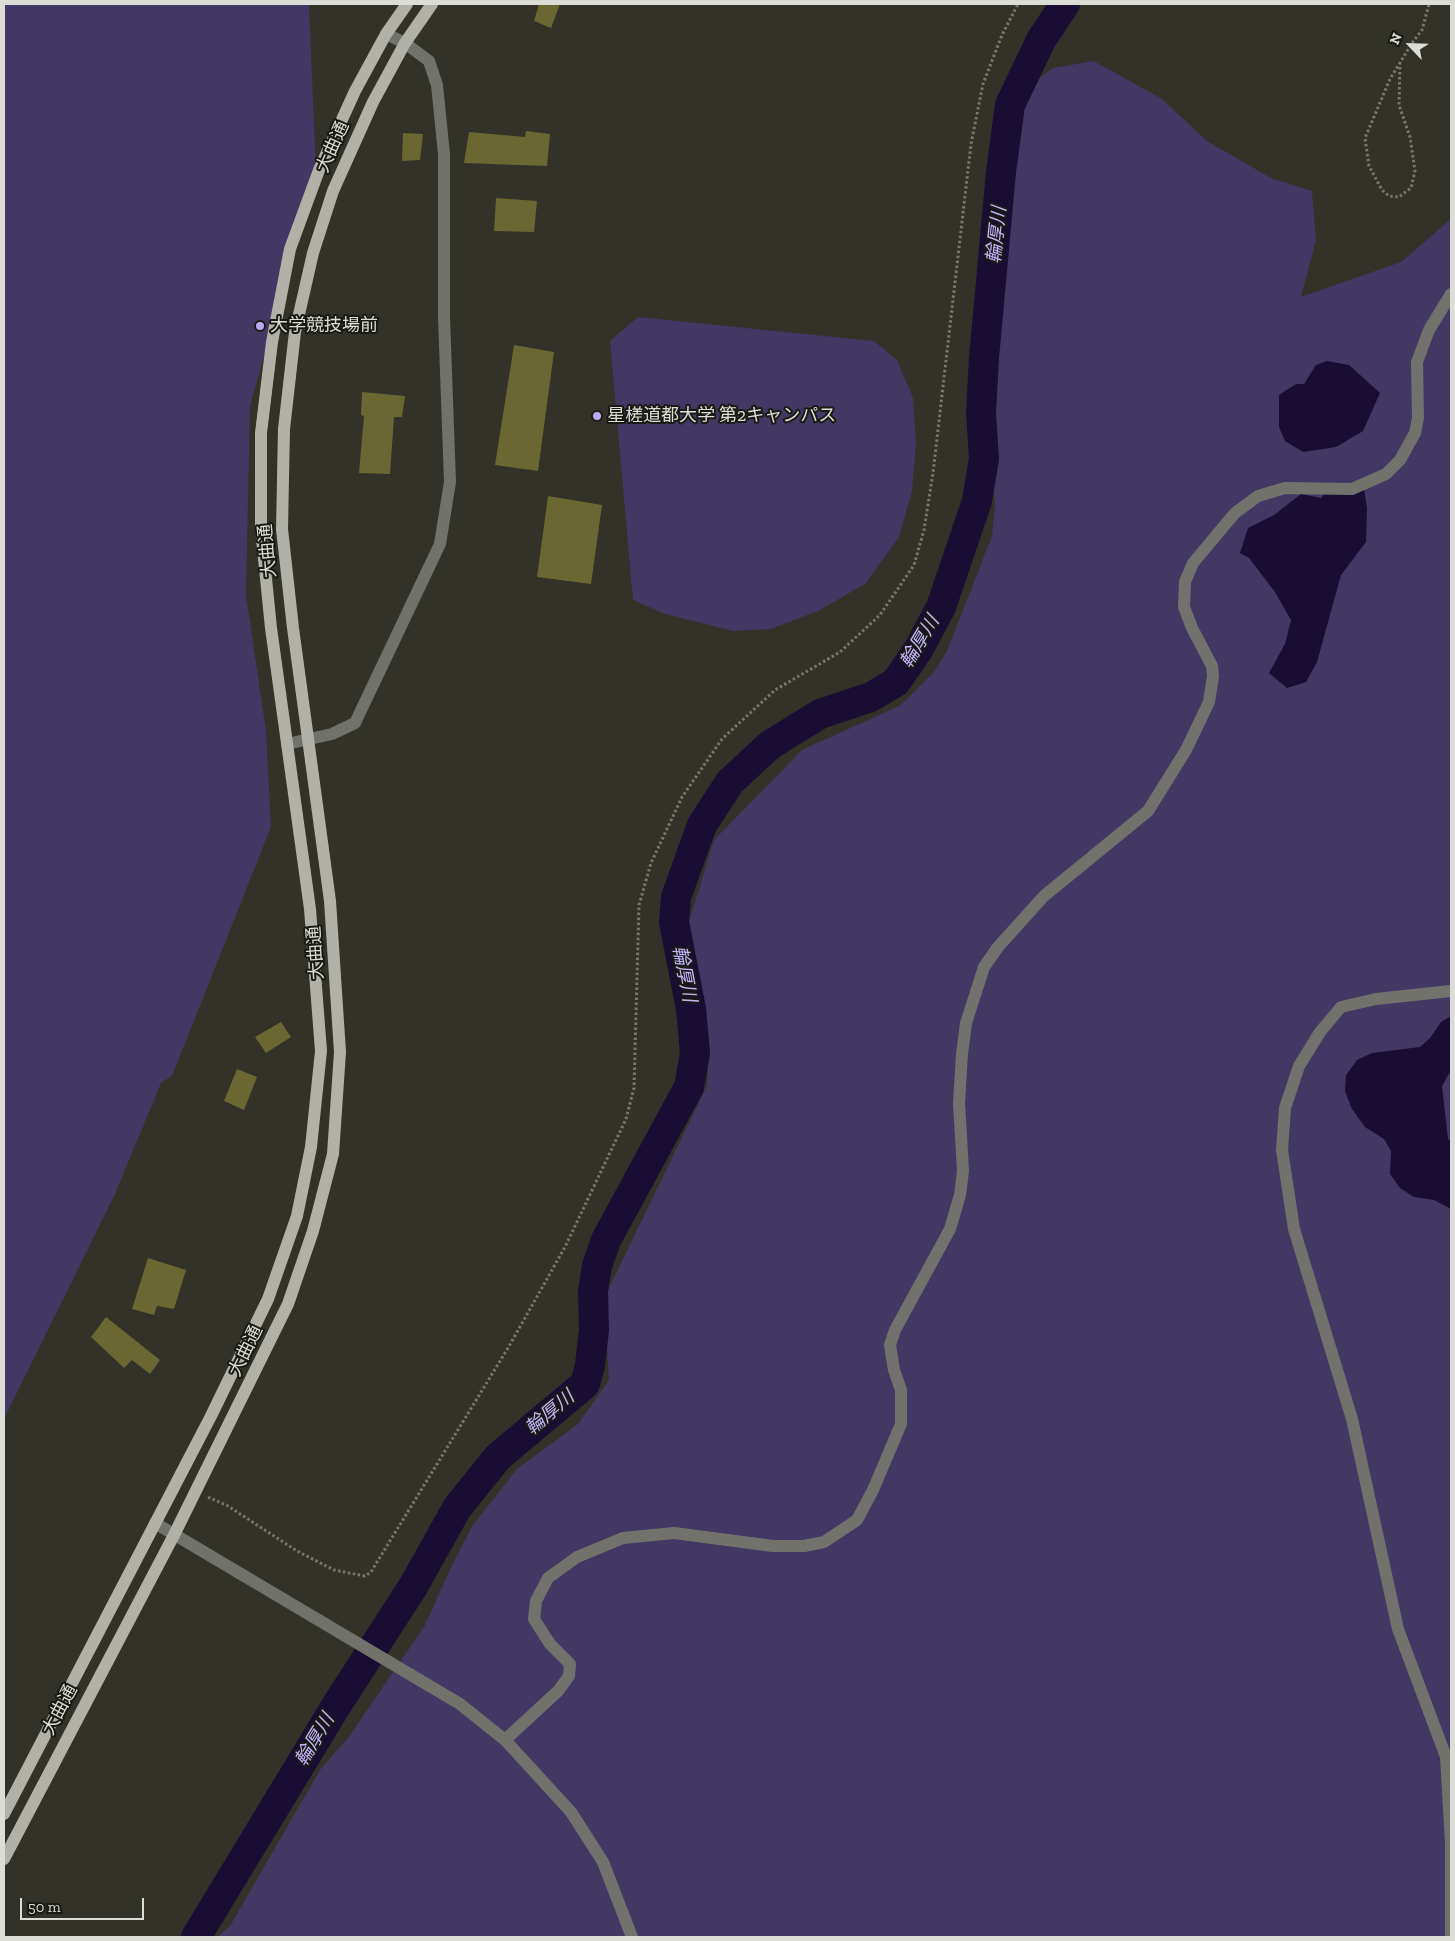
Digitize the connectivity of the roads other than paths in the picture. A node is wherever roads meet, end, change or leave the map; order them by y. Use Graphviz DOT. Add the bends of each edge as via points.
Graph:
graph roads {
  1 [pos="408,4"];
  2 [pos="432,4"];
  3 [pos="386,34"];
  4 [pos="405,43"];
  5 [pos="1451,294"];
  6 [pos="308,739"];
  7 [pos="288,744"];
  8 [pos="1451,991"];
  9 [pos="155,1523"];
  10 [pos="174,1535"];
  11 [pos="506,1740"];
  12 [pos="4,1814"];
  13 [pos="4,1859"];
  14 [pos="632,1937"];
  15 [pos="1451,1937"];
  1 -- 3 [label="main road, 大曲通"];
  2 -- 4 [label="main road, 大曲通"];
  3 -- 4 [label="street"];
  3 -- 7 [label="main road, 大曲通" via="355,91 319,170 290,249 272,342 261,433 261,530"];
  4 -- 6 [label="main road, 大曲通" via="373,102 333,191 295,332 284,429 282,529"];
  4 -- 6 [label="street" via="430,61 437,85 444,154 444,317 450,482 440,544 355,723 332,734"];
  5 -- 11 [label="street" via="1429,330 1417,362 1418,418 1415,433 1400,460 1386,474 1352,489 1285,488 1258,496 1235,513 1193,563 1185,582 1184,607 1212,666 1213,676 1209,702 1186,750 1148,811 1044,896 984,967 966,1023 962,1054 959,1102 963,1170 960,1194 950,1229 890,1345 901,1390 901,1424 857,1520 824,1542 804,1546 773,1546 674,1533 623,1538 577,1557 548,1578 536,1601 534,1620 550,1644 570,1664 569,1676 558,1691"];
  6 -- 7 [label="street"];
  6 -- 10 [label="main road, 大曲通" via="330,901 340,1052 333,1154 313,1231 288,1304"];
  7 -- 9 [label="main road, 大曲通" via="310,909 321,1051 310,1147 296,1216 268,1299"];
  8 -- 15 [label="street" via="1376,999 1342,1007 1320,1032 1299,1066 1285,1108 1282,1150 1294,1229 1352,1419 1398,1629 1446,1757 1451,1843"];
  9 -- 10 [label="street"];
  9 -- 12 [label="main road, 大曲通"];
  10 -- 11 [label="street" via="460,1704"];
  10 -- 13 [label="main road, 大曲通"];
  11 -- 14 [label="street" via="571,1812 603,1862"];
}
